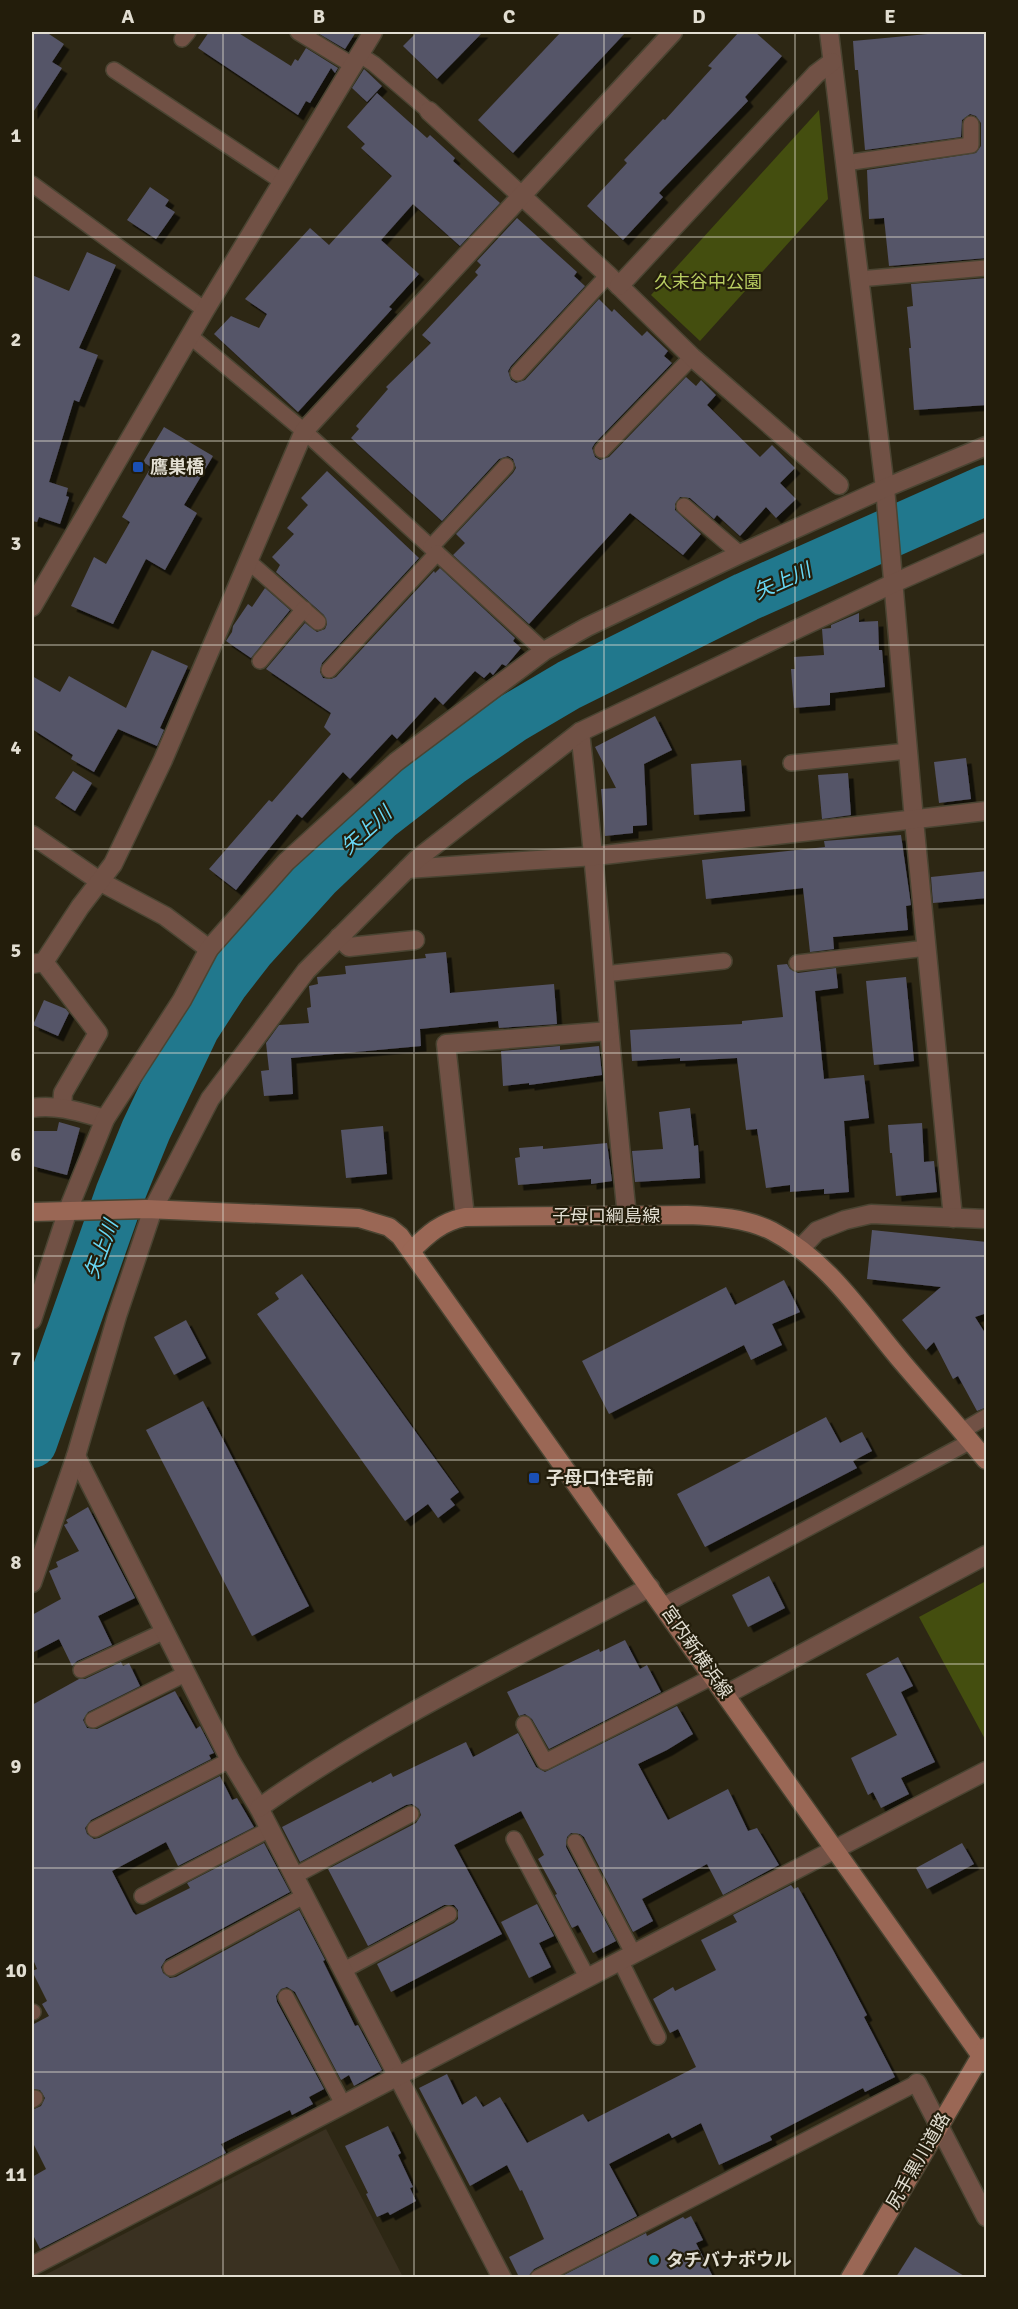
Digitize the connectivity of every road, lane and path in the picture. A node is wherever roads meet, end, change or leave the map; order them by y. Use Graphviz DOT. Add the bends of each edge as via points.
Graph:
graph roads {
  1 [pos="298,32"];
  2 [pos="374,32"];
  3 [pos="673,32"];
  4 [pos="829,32"];
  5 [pos="357,60"];
  6 [pos="832,62"];
  7 [pos="114,70"];
  8 [pos="429,111"];
  9 [pos="971,124"];
  10 [pos="845,163"];
  11 [pos="283,182"];
  12 [pos="32,184"];
  13 [pos="522,195"];
  14 [pos="987,268"];
  15 [pos="859,279"];
  16 [pos="614,280"];
  17 [pos="205,310"];
  18 [pos="190,336"];
  19 [pos="692,357"];
  20 [pos="518,373"];
  21 [pos="304,431"];
  22 [pos="987,446"];
  23 [pos="602,450"];
  24 [pos="507,466"];
  25 [pos="839,485"];
  26 [pos="885,488"];
  27 [pos="684,506"];
  28 [pos="987,542"];
  29 [pos="434,550"];
  30 [pos="740,554"];
  31 [pos="248,561"];
  32 [pos="894,583"];
  33 [pos="32,607"];
  34 [pos="304,609"];
  35 [pos="318,622"];
  36 [pos="544,651"];
  37 [pos="260,661"];
  38 [pos="329,670"];
  39 [pos="580,732"];
  40 [pos="908,751"];
  41 [pos="791,763"];
  42 [pos="987,811"];
  43 [pos="914,820"];
  44 [pos="32,835"];
  45 [pos="595,856"];
  46 [pos="407,869"];
  47 [pos="101,882"];
  48 [pos="339,937"];
  49 [pos="415,940"];
  50 [pos="927,948"];
  51 [pos="210,949"];
  52 [pos="724,961"];
  53 [pos="38,963"];
  54 [pos="797,963"];
  55 [pos="604,974"];
  56 [pos="609,1031"];
  57 [pos="62,1107"];
  58 [pos="32,1108"];
  59 [pos="105,1119"];
  60 [pos="149,1209"];
  61 [pos="71,1210"];
  62 [pos="32,1212"];
  63 [pos="627,1216"];
  64 [pos="465,1217"];
  65 [pos="953,1218"];
  66 [pos="987,1219"];
  67 [pos="800,1250"];
  68 [pos="411,1251"];
  69 [pos="32,1320"];
  70 [pos="987,1417"];
  71 [pos="966,1436"];
  72 [pos="76,1456"];
  73 [pos="987,1460"];
  74 [pos="987,1555"];
  75 [pos="32,1583"];
  76 [pos="650,1587"];
  77 [pos="664,1605"];
  78 [pos="165,1631"];
  79 [pos="81,1671"];
  80 [pos="188,1673"];
  81 [pos="714,1676"];
  82 [pos="727,1694"];
  83 [pos="93,1720"];
  84 [pos="524,1724"];
  85 [pos="230,1760"];
  86 [pos="987,1771"];
  87 [pos="259,1808"];
  88 [pos="411,1814"];
  89 [pos="95,1829"];
  90 [pos="270,1829"];
  91 [pos="514,1839"];
  92 [pos="574,1842"];
  93 [pos="835,1848"];
  94 [pos="294,1876"];
  95 [pos="142,1896"];
  96 [pos="304,1896"];
  97 [pos="448,1914"];
  98 [pos="627,1956"];
  99 [pos="171,1968"];
  100 [pos="342,1971"];
  101 [pos="588,1977"];
  102 [pos="286,1997"];
  103 [pos="658,2037"];
  104 [pos="985,2054"];
  105 [pos="396,2076"];
  106 [pos="917,2083"];
  107 [pos="343,2104"];
  108 [pos="939,2125"];
  109 [pos="987,2217"];
  110 [pos="32,2266"];
  111 [pos="502,2277"];
  112 [pos="538,2277"];
  113 [pos="850,2277"];
  1 -- 5 [label="lane"];
  2 -- 5 [label="street"];
  3 -- 13 [label="street"];
  4 -- 6 [label="street"];
  5 -- 8 [label="lane" via="374,63"];
  5 -- 11 [label="street"];
  6 -- 10 [label="street"];
  6 -- 16 [label="street"];
  7 -- 11 [label="lane"];
  8 -- 13 [label="street"];
  9 -- 10 [label="lane" via="971,145"];
  10 -- 15 [label="street"];
  11 -- 17 [label="street"];
  12 -- 17 [label="lane"];
  13 -- 16 [label="street"];
  13 -- 21 [label="street"];
  14 -- 15 [label="lane"];
  15 -- 26 [label="street"];
  16 -- 19 [label="street"];
  16 -- 20 [label="lane"];
  17 -- 18 [label="street"];
  18 -- 21 [label="lane"];
  18 -- 33 [label="street"];
  19 -- 23 [label="lane"];
  19 -- 25 [label="street"];
  21 -- 29 [label="lane"];
  21 -- 31 [label="street"];
  22 -- 26 [label="street"];
  24 -- 29 [label="lane"];
  26 -- 30 [label="street"];
  26 -- 32 [label="street"];
  27 -- 30 [label="lane"];
  28 -- 32 [label="street"];
  29 -- 36 [label="lane"];
  29 -- 38 [label="lane"];
  30 -- 36 [label="street"];
  31 -- 34 [label="lane"];
  31 -- 47 [label="street" via="164,760"];
  32 -- 39 [label="street"];
  32 -- 40 [label="street"];
  34 -- 35 [label="lane"];
  34 -- 37 [label="lane"];
  36 -- 51 [label="street" via="396,762 286,862"];
  39 -- 45 [label="street"];
  39 -- 46 [label="street"];
  40 -- 41 [label="lane"];
  40 -- 43 [label="street"];
  42 -- 43 [label="street"];
  43 -- 45 [label="street"];
  43 -- 50 [label="street"];
  44 -- 47 [label="street"];
  45 -- 46 [label="street"];
  45 -- 55 [label="street"];
  46 -- 48 [label="street"];
  47 -- 51 [label="street" via="165,916"];
  47 -- 53 [label="street"];
  48 -- 49 [label="street" via="349,947"];
  48 -- 60 [label="street" via="306,971 210,1099"];
  50 -- 54 [label="lane"];
  50 -- 65 [label="street"];
  51 -- 59 [label="street"];
  52 -- 55 [label="lane"];
  53 -- 57 [label="street" via="98,1033 63,1093"];
  55 -- 56 [label="street"];
  56 -- 63 [label="street"];
  56 -- 64 [label="street" via="446,1044"];
  57 -- 58 [label="street"];
  57 -- 59 [label="street"];
  59 -- 61 [label="street"];
  60 -- 61 [label="street"];
  60 -- 68 [label="street" via="359,1218 389,1227"];
  60 -- 72 [label="street"];
  61 -- 62 [label="street"];
  61 -- 69 [label="street"];
  63 -- 64 [label="street, 子母口綱島線"];
  63 -- 67 [label="street, 子母口綱島線" via="717,1217 771,1231"];
  64 -- 68 [label="street, 子母口綱島線" via="435,1228"];
  65 -- 66 [label="street"];
  65 -- 67 [label="street" via="871,1214 817,1231"];
  67 -- 71 [label="street, 子母口綱島線" via="845,1290"];
  68 -- 76 [label="street, 宮内新横浜線"];
  70 -- 71 [label="lane"];
  71 -- 73 [label="street, 子母口綱島線"];
  71 -- 77 [label="lane"];
  72 -- 75 [label="street"];
  72 -- 78 [label="street"];
  74 -- 82 [label="street"];
  76 -- 77 [label="street, 宮内新横浜線"];
  76 -- 87 [label="street" via="368,1736"];
  77 -- 81 [label="street, 宮内新横浜線"];
  78 -- 79 [label="lane"];
  78 -- 80 [label="street"];
  80 -- 83 [label="lane"];
  80 -- 85 [label="street"];
  81 -- 82 [label="street, 宮内新横浜線"];
  81 -- 84 [label="lane" via="545,1762"];
  82 -- 93 [label="street, 宮内新横浜線"];
  85 -- 87 [label="street"];
  85 -- 89 [label="lane"];
  86 -- 93 [label="street"];
  87 -- 90 [label="street"];
  88 -- 94 [label="lane"];
  90 -- 94 [label="street"];
  90 -- 95 [label="lane"];
  91 -- 101 [label="lane"];
  92 -- 98 [label="lane"];
  93 -- 98 [label="street"];
  93 -- 104 [label="street, 宮内新横浜線"];
  94 -- 96 [label="street"];
  96 -- 99 [label="lane"];
  96 -- 100 [label="street"];
  97 -- 100 [label="lane"];
  98 -- 101 [label="street"];
  98 -- 103 [label="lane"];
  100 -- 105 [label="street"];
  101 -- 105 [label="street"];
  102 -- 107 [label="lane"];
  104 -- 108 [label="street, 尻手黒川道路"];
  105 -- 107 [label="street"];
  105 -- 111 [label="street"];
  106 -- 108 [label="street"];
  106 -- 112 [label="lane"];
  107 -- 110 [label="street"];
  108 -- 109 [label="street"];
  108 -- 113 [label="street, 尻手黒川道路"];
}
